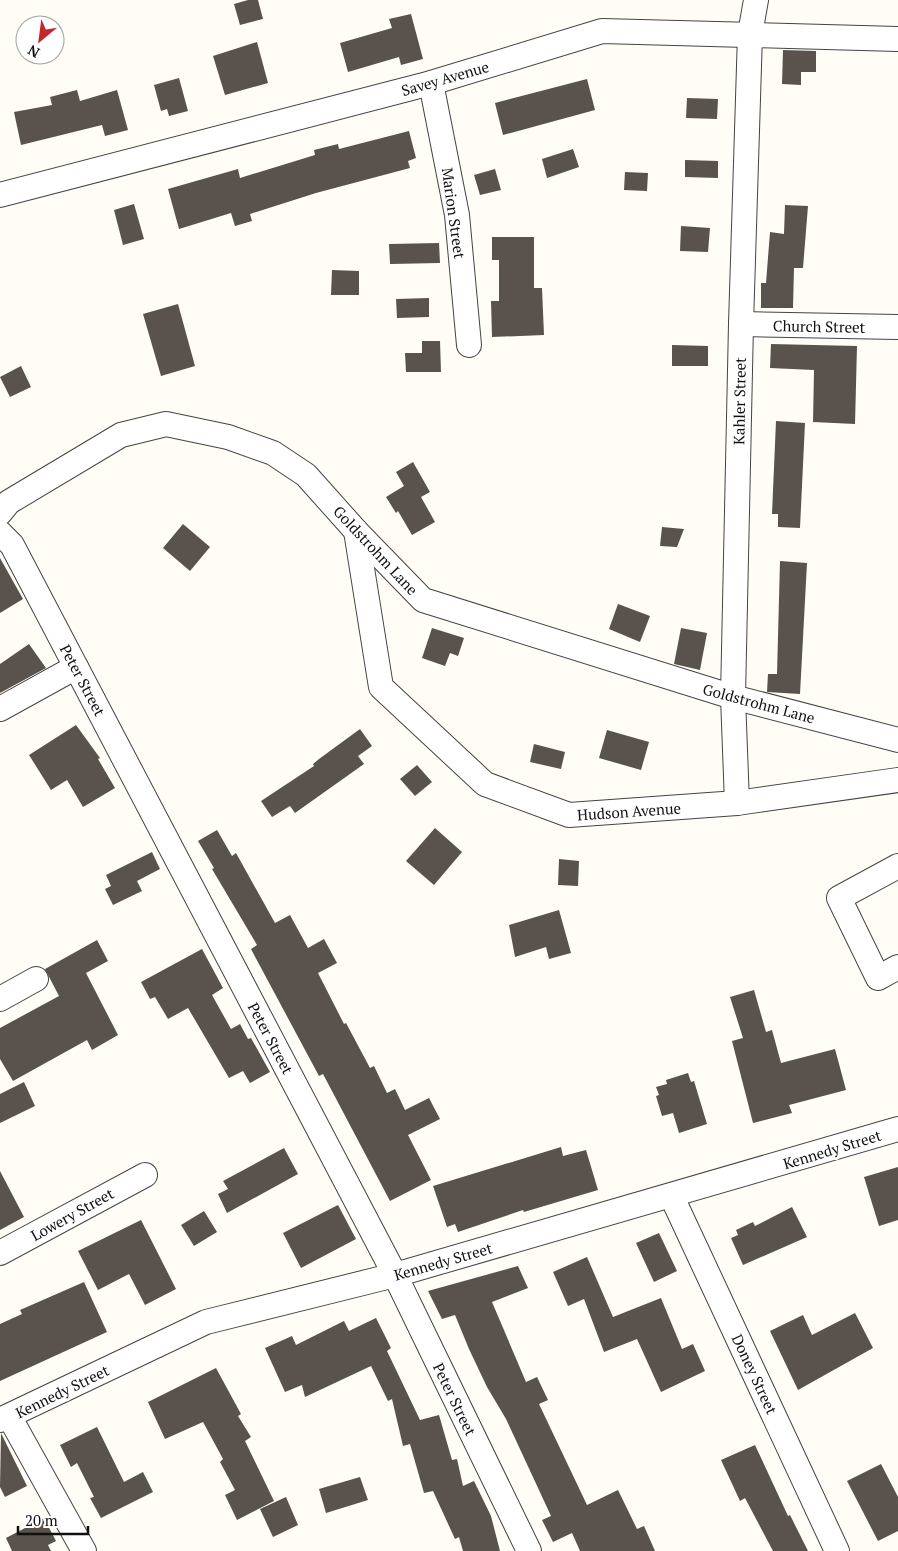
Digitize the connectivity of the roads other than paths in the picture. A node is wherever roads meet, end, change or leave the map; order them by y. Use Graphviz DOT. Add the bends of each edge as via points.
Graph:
graph roads {
  1 [pos="756,0"];
  2 [pos="750,34"];
  3 [pos="898,39"];
  4 [pos="430,83"];
  5 [pos="0,195"];
  6 [pos="740,324"];
  7 [pos="898,327"];
  8 [pos="469,345"];
  9 [pos="0,513"];
  10 [pos="356,531"];
  11 [pos="0,533"];
  12 [pos="76,668"];
  13 [pos="733,697"];
  14 [pos="0,710"];
  15 [pos="898,740"];
  16 [pos="898,780"];
  17 [pos="738,803"];
  18 [pos="898,866"];
  19 [pos="898,968"];
  20 [pos="36,979"];
  21 [pos="0,999"];
  22 [pos="898,1130"];
  23 [pos="145,1175"];
  24 [pos="672,1197"];
  25 [pos="0,1254"];
  26 [pos="395,1274"];
  27 [pos="5,1418"];
  28 [pos="84,1551"];
  29 [pos="529,1551"];
  30 [pos="838,1551"];
  1 -- 2 [label="street, Kahler Street"];
  2 -- 3 [label="street, Savey Avenue"];
  2 -- 4 [label="street, Savey Avenue" via="602,31"];
  2 -- 6 [label="street, Kahler Street"];
  4 -- 5 [label="street, Savey Avenue"];
  4 -- 8 [label="street, Marion Street" via="457,215"];
  6 -- 7 [label="street, Church Street"];
  6 -- 13 [label="street, Kahler Street"];
  9 -- 10 [label="street, Goldstrohm Lane" via="9,502 121,435 166,424 228,437 274,453 306,475"];
  10 -- 13 [label="street, Goldstrohm Lane" via="423,600"];
  10 -- 17 [label="street, Hudson Avenue" via="381,687 485,784 569,815"];
  11 -- 12 [label="street, Peter Street" via="12,545"];
  12 -- 14 [label="street"];
  12 -- 26 [label="street, Peter Street"];
  13 -- 15 [label="street, Goldstrohm Lane"];
  13 -- 17 [label="street, Kahler Street"];
  16 -- 17 [label="street, Hudson Avenue"];
  18 -- 19 [label="street" via="839,898 878,978"];
  20 -- 21 [label="street"];
  22 -- 24 [label="street, Kennedy Street"];
  23 -- 25 [label="street, Lowery Street"];
  24 -- 26 [label="street, Kennedy Street"];
  24 -- 30 [label="street, Doney Street"];
  26 -- 27 [label="street, Kennedy Street" via="206,1322"];
  26 -- 29 [label="street, Peter Street"];
  27 -- 28 [label="street"];
}
